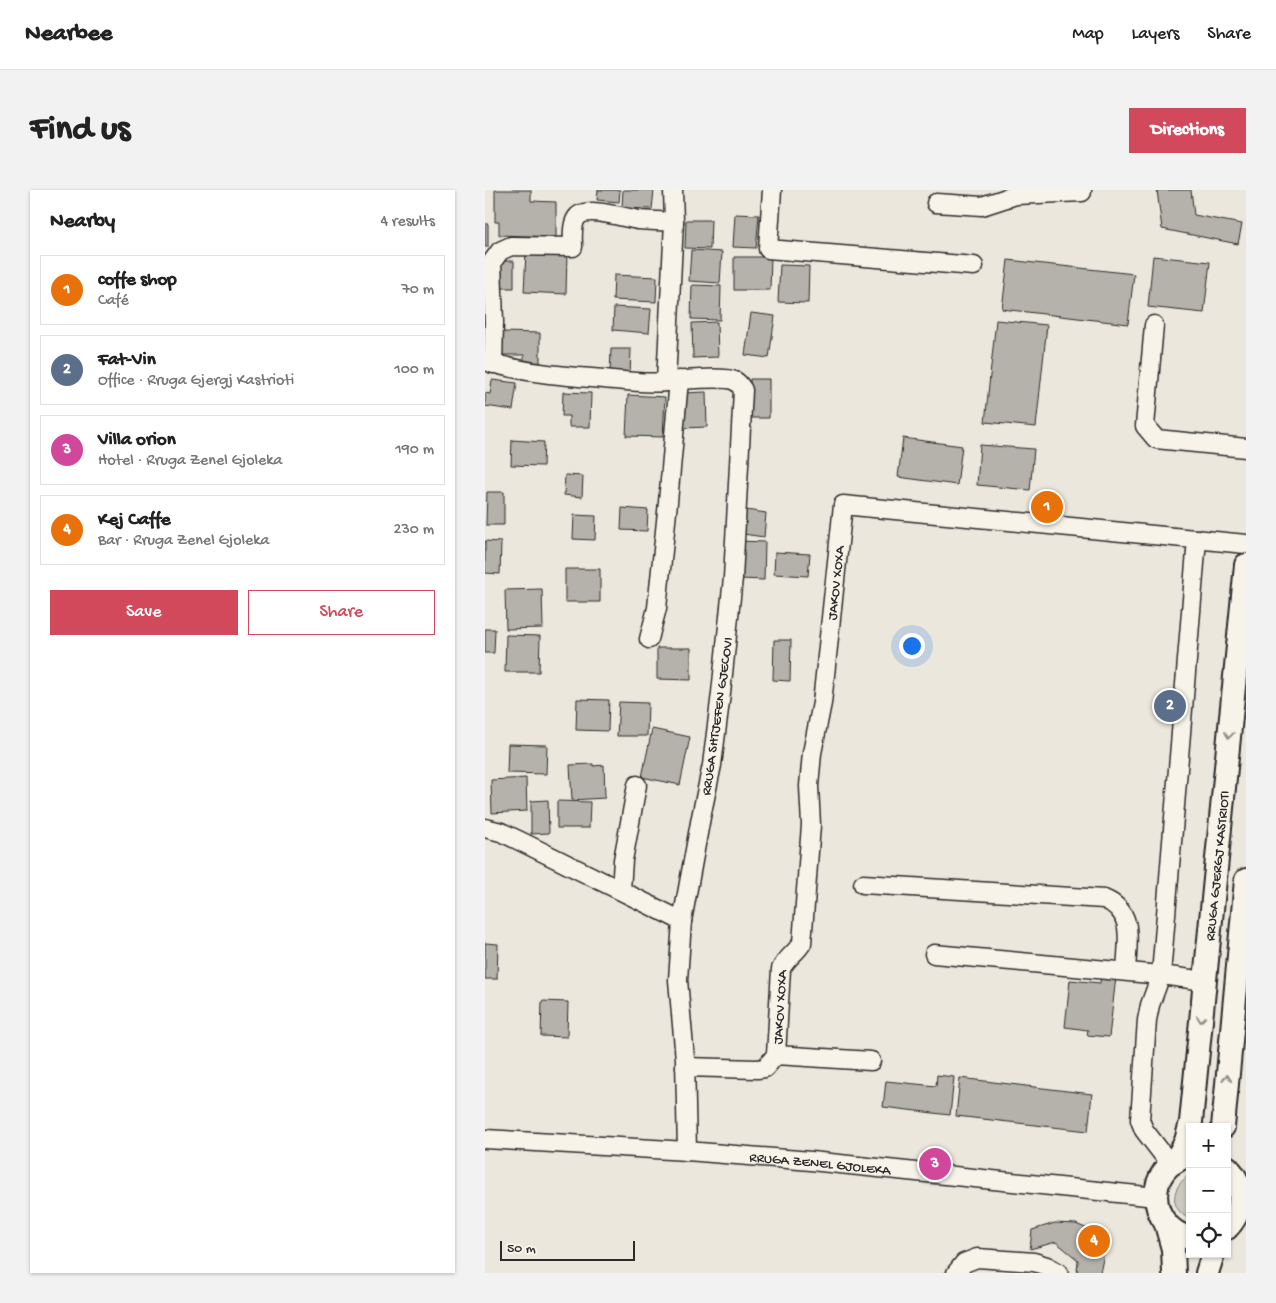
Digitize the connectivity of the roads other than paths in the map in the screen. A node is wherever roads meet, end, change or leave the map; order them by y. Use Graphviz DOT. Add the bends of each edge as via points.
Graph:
graph roads {
  1 [pos="673,190"];
  2 [pos="773,190"];
  3 [pos="1082,190"];
  4 [pos="936,203"];
  5 [pos="674,222"];
  6 [pos="974,266"];
  7 [pos="1154,324"];
  8 [pos="489,362"];
  9 [pos="672,381"];
  10 [pos="1246,448"];
  11 [pos="1197,539"];
  12 [pos="1246,544"];
  13 [pos="1246,565"];
  14 [pos="649,640"];
  15 [pos="637,785"];
  16 [pos="485,828"];
  17 [pos="1246,880"];
  18 [pos="863,884"];
  19 [pos="621,890"];
  20 [pos="681,920"];
  21 [pos="935,954"];
  22 [pos="1126,971"];
  23 [pos="1161,974"];
  24 [pos="1205,981"];
  25 [pos="776,1055"];
  26 [pos="871,1061"];
  27 [pos="685,1067"];
  28 [pos="1223,1123"];
  29 [pos="485,1139"];
  30 [pos="687,1151"];
  31 [pos="1178,1161"];
  32 [pos="1231,1168"];
  33 [pos="1243,1193"];
  34 [pos="1156,1196"];
  35 [pos="1231,1222"];
  36 [pos="1166,1224"];
  37 [pos="1186,1236"];
  38 [pos="1212,1258"];
  39 [pos="956,1273"];
  40 [pos="1059,1273"];
  41 [pos="1174,1273"];
  42 [pos="1207,1273"];
  1 -- 5 [label="street"];
  2 -- 6 [label="street" via="768,249"];
  3 -- 4 [label="street" via="1015,195 982,206"];
  5 -- 8 [label="street" via="584,213 574,222 573,246 511,246 500,251 492,262 494,322"];
  5 -- 9 [label="street"];
  7 -- 10 [label="street" via="1145,426 1156,439"];
  8 -- 9 [label="street" via="530,372 574,377"];
  9 -- 14 [label="street" via="668,502 657,608"];
  9 -- 20 [label="street, RRUGA SHTJEFEN GJECOVI" via="730,380 743,390 733,578 721,693 712,765"];
  11 -- 12 [label="street, JAKOV XOXA"];
  11 -- 23 [label="street"];
  11 -- 25 [label="street, JAKOV XOXA" via="843,505 822,703 812,753 809,786 811,825 802,943 781,969"];
  13 -- 24 [label="main road, RRUGA GJERGJ KASTRIOTI, one-way"];
  15 -- 19 [label="street" via="623,860"];
  16 -- 19 [label="street" via="501,832"];
  28 -- 17 [label="main road, one-way"];
  18 -- 22 [label="street" via="1104,899 1123,912 1127,924"];
  19 -- 20 [label="street"];
  20 -- 27 [label="street, RRUGA SHTJEFEN GJECOVI" via="678,980"];
  21 -- 22 [label="street"];
  22 -- 23 [label="street"];
  23 -- 24 [label="street"];
  23 -- 31 [label="street" via="1149,1005 1140,1120 1144,1130"];
  24 -- 31 [label="main road, RRUGA GJERGJ KASTRIOTI, one-way" via="1191,1122"];
  25 -- 26 [label="street"];
  25 -- 27 [label="street" via="765,1068"];
  27 -- 30 [label="street, RRUGA SHTJEFEN GJECOVI"];
  29 -- 30 [label="street, RRUGA ZENEL GJOLEKA"];
  30 -- 34 [label="street, RRUGA ZENEL GJOLEKA" via="811,1160"];
  31 -- 34 [label="main road, RRUGA GJERGJ KASTRIOTI" via="1165,1171 1158,1183"];
  32 -- 33 [label="main road"];
  33 -- 35 [label="main road"];
  34 -- 36 [label="main road" via="1158,1211"];
  36 -- 37 [label="main road"];
  36 -- 41 [label="main road" via="1173,1249"];
  38 -- 42 [label="main road"];
  39 -- 40 [label="street" via="965,1263 977,1258 1034,1262"];
}
